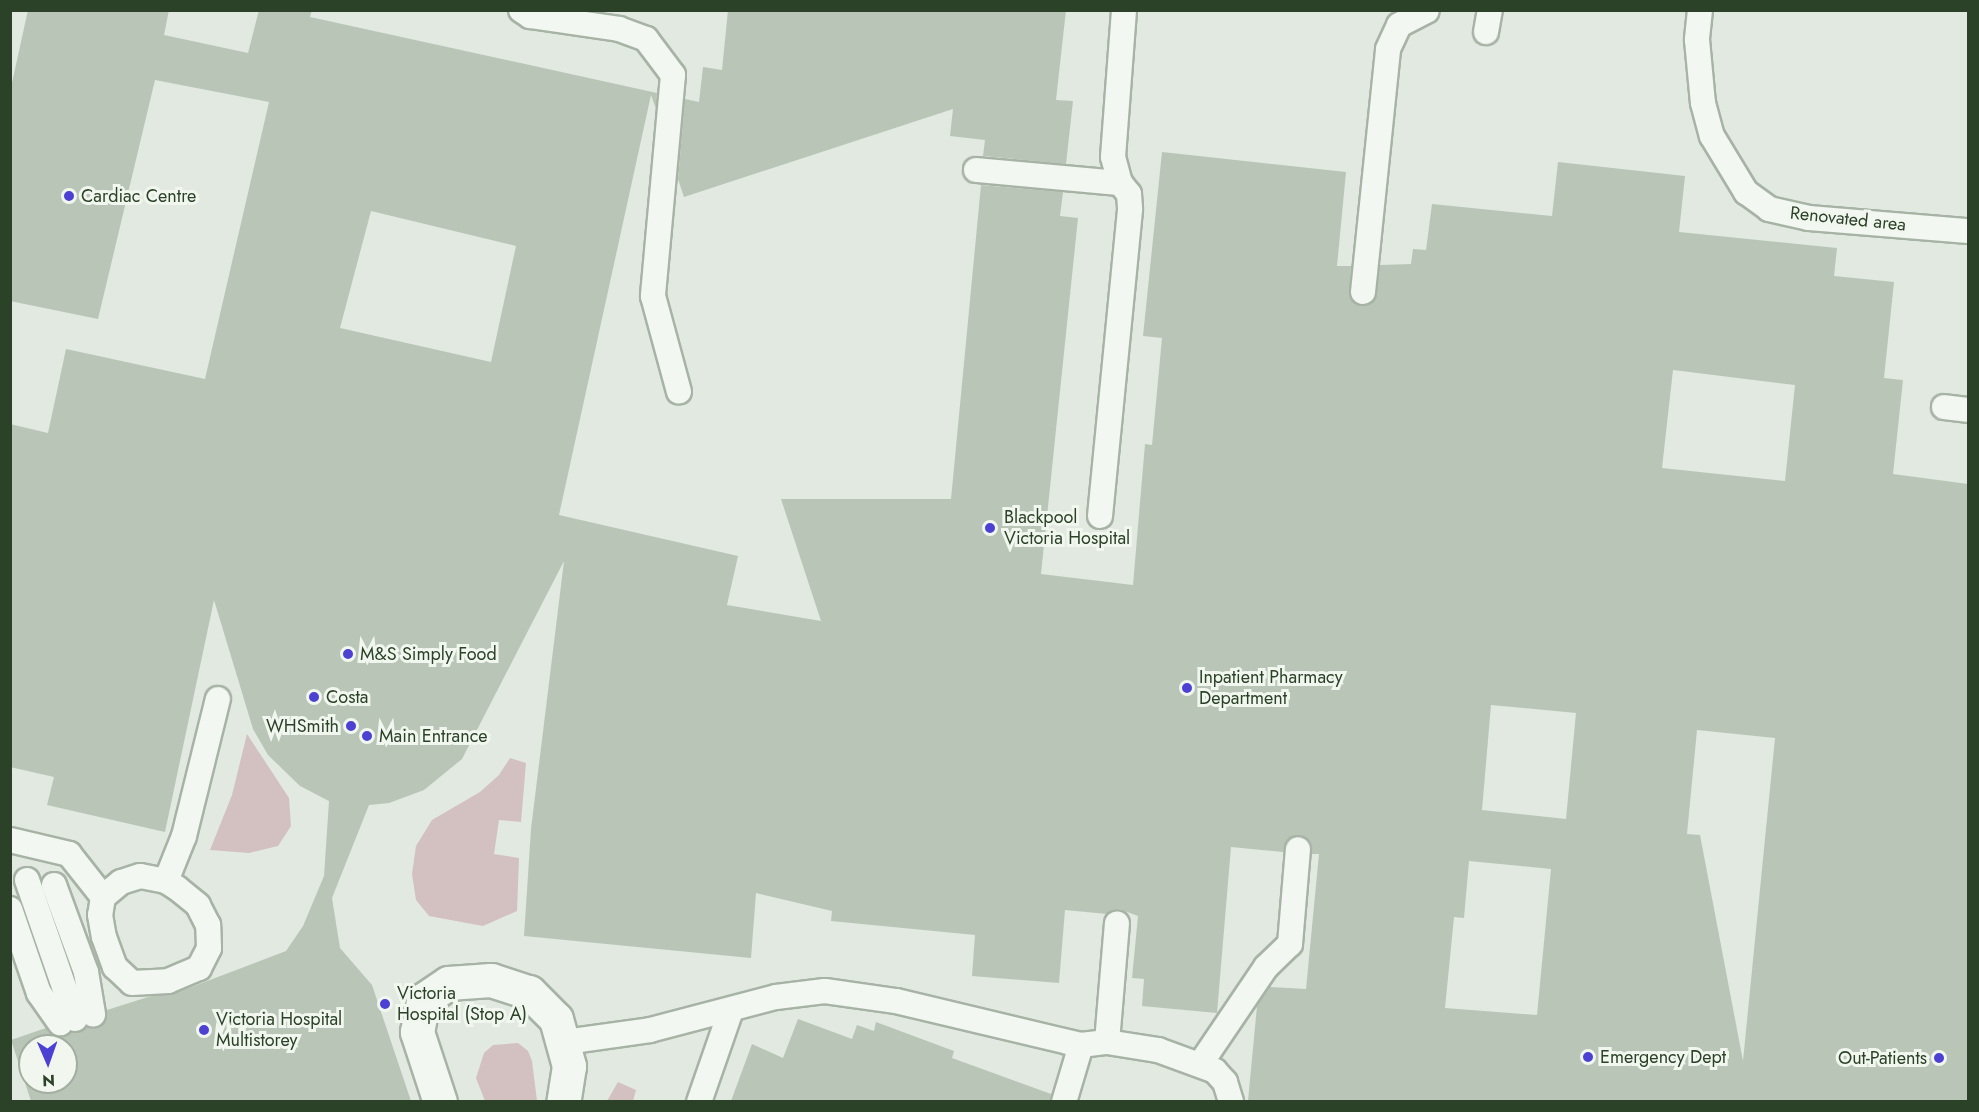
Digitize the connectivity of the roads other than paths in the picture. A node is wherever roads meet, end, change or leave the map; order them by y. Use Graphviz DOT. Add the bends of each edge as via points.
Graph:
graph roads {
  1 [pos="521,10"];
  2 [pos="1124,10"];
  3 [pos="1700,10"];
  4 [pos="1427,11"];
  5 [pos="976,170"];
  6 [pos="1120,183"];
  7 [pos="1968,231"];
  8 [pos="1363,292"];
  9 [pos="679,392"];
  10 [pos="1944,407"];
  11 [pos="1968,410"];
  12 [pos="1100,516"];
  13 [pos="218,699"];
  14 [pos="10,840"];
  15 [pos="1298,849"];
  16 [pos="19,878"];
  17 [pos="166,881"];
  18 [pos="54,885"];
  19 [pos="103,897"];
  20 [pos="10,909"];
  21 [pos="1117,923"];
  22 [pos="731,1010"];
  23 [pos="76,1019"];
  24 [pos="565,1042"];
  25 [pos="1107,1042"];
  26 [pos="1081,1045"];
  27 [pos="1201,1063"];
  28 [pos="440,1101"];
  29 [pos="563,1101"];
  30 [pos="699,1101"];
  31 [pos="1064,1101"];
  32 [pos="1231,1101"];
  1 -- 9 [label="lane" via="530,16 619,29 646,39 673,75 654,296"];
  2 -- 6 [label="lane" via="1113,157"];
  3 -- 7 [label="lane, Renovated area" via="1697,40 1703,103 1712,136 1746,192 1769,209 1809,218"];
  4 -- 8 [label="lane" via="1399,25 1388,49"];
  5 -- 6 [label="lane"];
  6 -- 12 [label="lane" via="1129,194 1130,208"];
  10 -- 11 [label="lane"];
  13 -- 17 [label="lane" via="184,836"];
  14 -- 19 [label="lane" via="69,854"];
  15 -- 27 [label="lane" via="1290,944 1266,967"];
  16 -- 18 [label="lane"];
  16 -- 23 [label="lane"];
  17 -- 19 [label="lane" via="140,876 121,882"];
  17 -- 19 [label="lane" via="198,905 208,925 209,948 199,968 168,981 132,983 115,968 100,915"];
  18 -- 19 [label="lane"];
  18 -- 23 [label="lane" via="86,972"];
  20 -- 23 [label="lane" via="39,993"];
  21 -- 25 [label="lane"];
  22 -- 24 [label="lane" via="650,1030"];
  22 -- 26 [label="lane" via="776,997 825,991 896,1001"];
  22 -- 30 [label="lane"];
  24 -- 28 [label="street" via="556,1020 529,992 491,980 448,983 423,1000 417,1032"];
  24 -- 29 [label="street" via="570,1066"];
  25 -- 26 [label="lane"];
  25 -- 27 [label="lane" via="1158,1050"];
  26 -- 31 [label="lane"];
  27 -- 32 [label="lane" via="1225,1082"];
}
